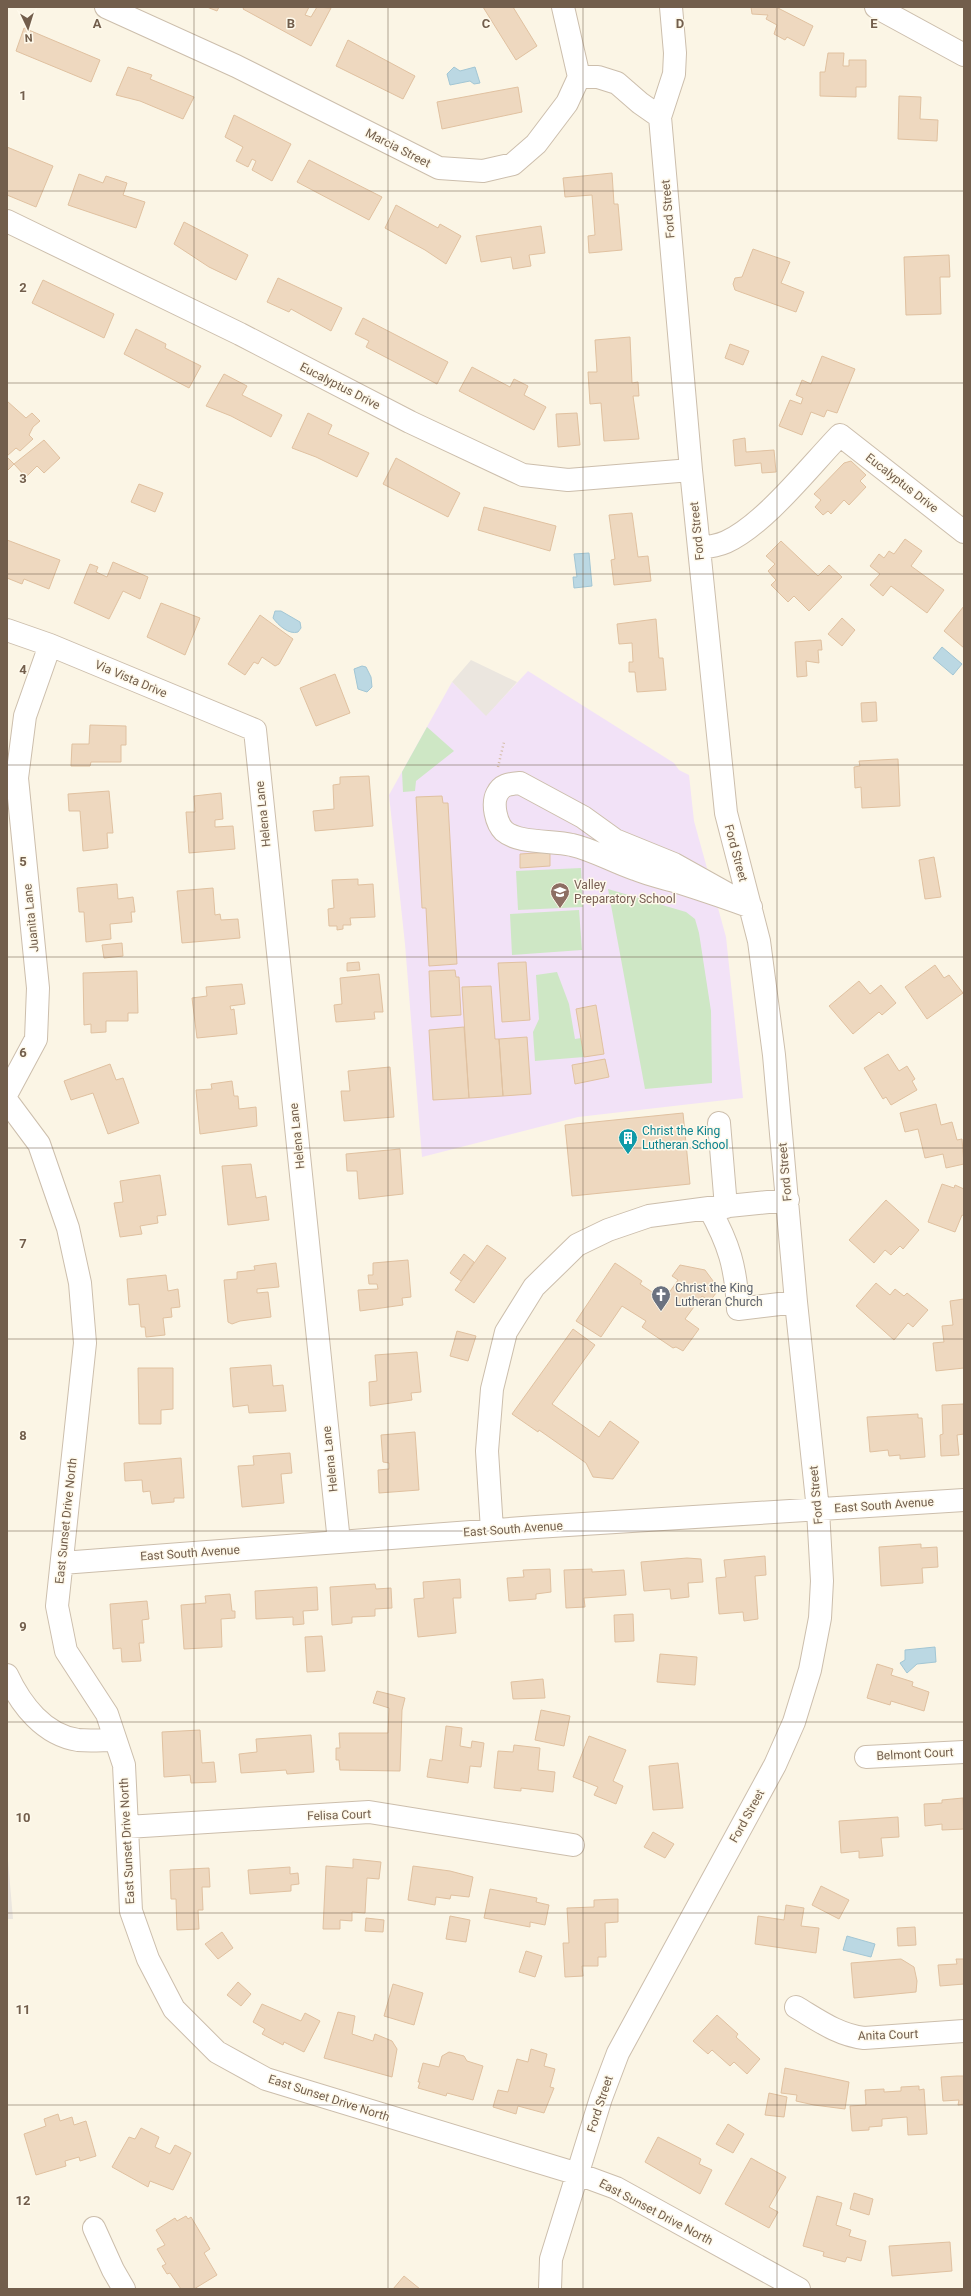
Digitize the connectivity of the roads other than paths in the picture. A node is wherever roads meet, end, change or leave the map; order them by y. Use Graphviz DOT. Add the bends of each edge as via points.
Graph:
graph roads {
  1 [pos="106,7"];
  2 [pos="563,7"];
  3 [pos="671,7"];
  4 [pos="876,7"];
  5 [pos="964,55"];
  6 [pos="579,77"];
  7 [pos="660,117"];
  8 [pos="7,221"];
  9 [pos="691,470"];
  10 [pos="964,532"];
  11 [pos="699,548"];
  12 [pos="7,630"];
  13 [pos="50,645"];
  14 [pos="255,730"];
  15 [pos="751,907"];
  16 [pos="7,1093"];
  17 [pos="7,1101"];
  18 [pos="719,1123"];
  19 [pos="788,1200"];
  20 [pos="718,1207"];
  21 [pos="796,1302"];
  22 [pos="964,1500"];
  23 [pos="818,1510"];
  24 [pos="492,1530"];
  25 [pos="339,1542"];
  26 [pos="62,1562"];
  27 [pos="7,1675"];
  28 [pos="115,1740"];
  29 [pos="964,1752"];
  30 [pos="866,1757"];
  31 [pos="127,1827"];
  32 [pos="573,1844"];
  33 [pos="796,2007"];
  34 [pos="964,2031"];
  35 [pos="578,2174"];
  36 [pos="94,2228"];
  37 [pos="124,2289"];
  38 [pos="550,2289"];
  39 [pos="799,2289"];
  1 -- 6 [label="street, Marcia Street" via="236,66 438,168 483,171 514,164 536,144 567,103"];
  2 -- 6 [label="street"];
  3 -- 7 [label="street, Ford Street" via="674,74"];
  4 -- 5 [label="street"];
  6 -- 7 [label="street" via="598,77 617,83"];
  7 -- 9 [label="street, Ford Street"];
  8 -- 9 [label="street, Eucalyptus Drive" via="240,334 410,422 523,475 568,480"];
  9 -- 11 [label="street, Ford Street"];
  10 -- 11 [label="street, Eucalyptus Drive" via="840,435 751,526 726,542"];
  11 -- 15 [label="street, Ford Street" via="726,813"];
  12 -- 13 [label="street, Via Vista Drive"];
  13 -- 14 [label="street, Via Vista Drive"];
  13 -- 16 [label="street, Juanita Lane" via="25,716 18,778 38,988 36,1039"];
  14 -- 25 [label="street, Helena Lane"];
  15 -- 15 [label="street" via="674,864 615,840 583,817 520,783 500,788 495,809 499,821 504,830 521,839 562,842 583,847 636,870"];
  15 -- 19 [label="street, Ford Street" via="759,941 772,1040"];
  17 -- 26 [label="street, East Sunset Drive North" via="39,1144 68,1228 80,1283 85,1343"];
  18 -- 20 [label="street"];
  19 -- 20 [label="street"];
  19 -- 21 [label="street, Ford Street"];
  20 -- 21 [label="street" via="737,1280 738,1309"];
  20 -- 24 [label="street" via="649,1216 608,1230 577,1245 534,1287 506,1332 492,1389 488,1451"];
  21 -- 23 [label="street, Ford Street"];
  22 -- 23 [label="street, East South Avenue"];
  23 -- 24 [label="street, East South Avenue"];
  23 -- 35 [label="street, Ford Street" via="822,1581 820,1618 810,1670 794,1722 775,1765 618,2053 601,2098"];
  24 -- 25 [label="street, East South Avenue"];
  25 -- 26 [label="street, East South Avenue"];
  26 -- 28 [label="street, East Sunset Drive North" via="57,1606 66,1650 107,1714"];
  27 -- 28 [label="street" via="30,1712 48,1730 78,1740"];
  28 -- 31 [label="street, East Sunset Drive North" via="124,1765"];
  29 -- 30 [label="street, Belmont Court"];
  31 -- 32 [label="street, Felisa Court" via="369,1812"];
  31 -- 35 [label="street, East Sunset Drive North" via="131,1911 148,1959 174,2009 217,2052 266,2079"];
  33 -- 34 [label="street, Anita Court" via="836,2030 864,2038"];
  35 -- 38 [label="street, Ford Street" via="551,2259"];
  35 -- 39 [label="street, East Sunset Drive North" via="616,2188"];
  36 -- 37 [label="street" via="112,2270"];
}
